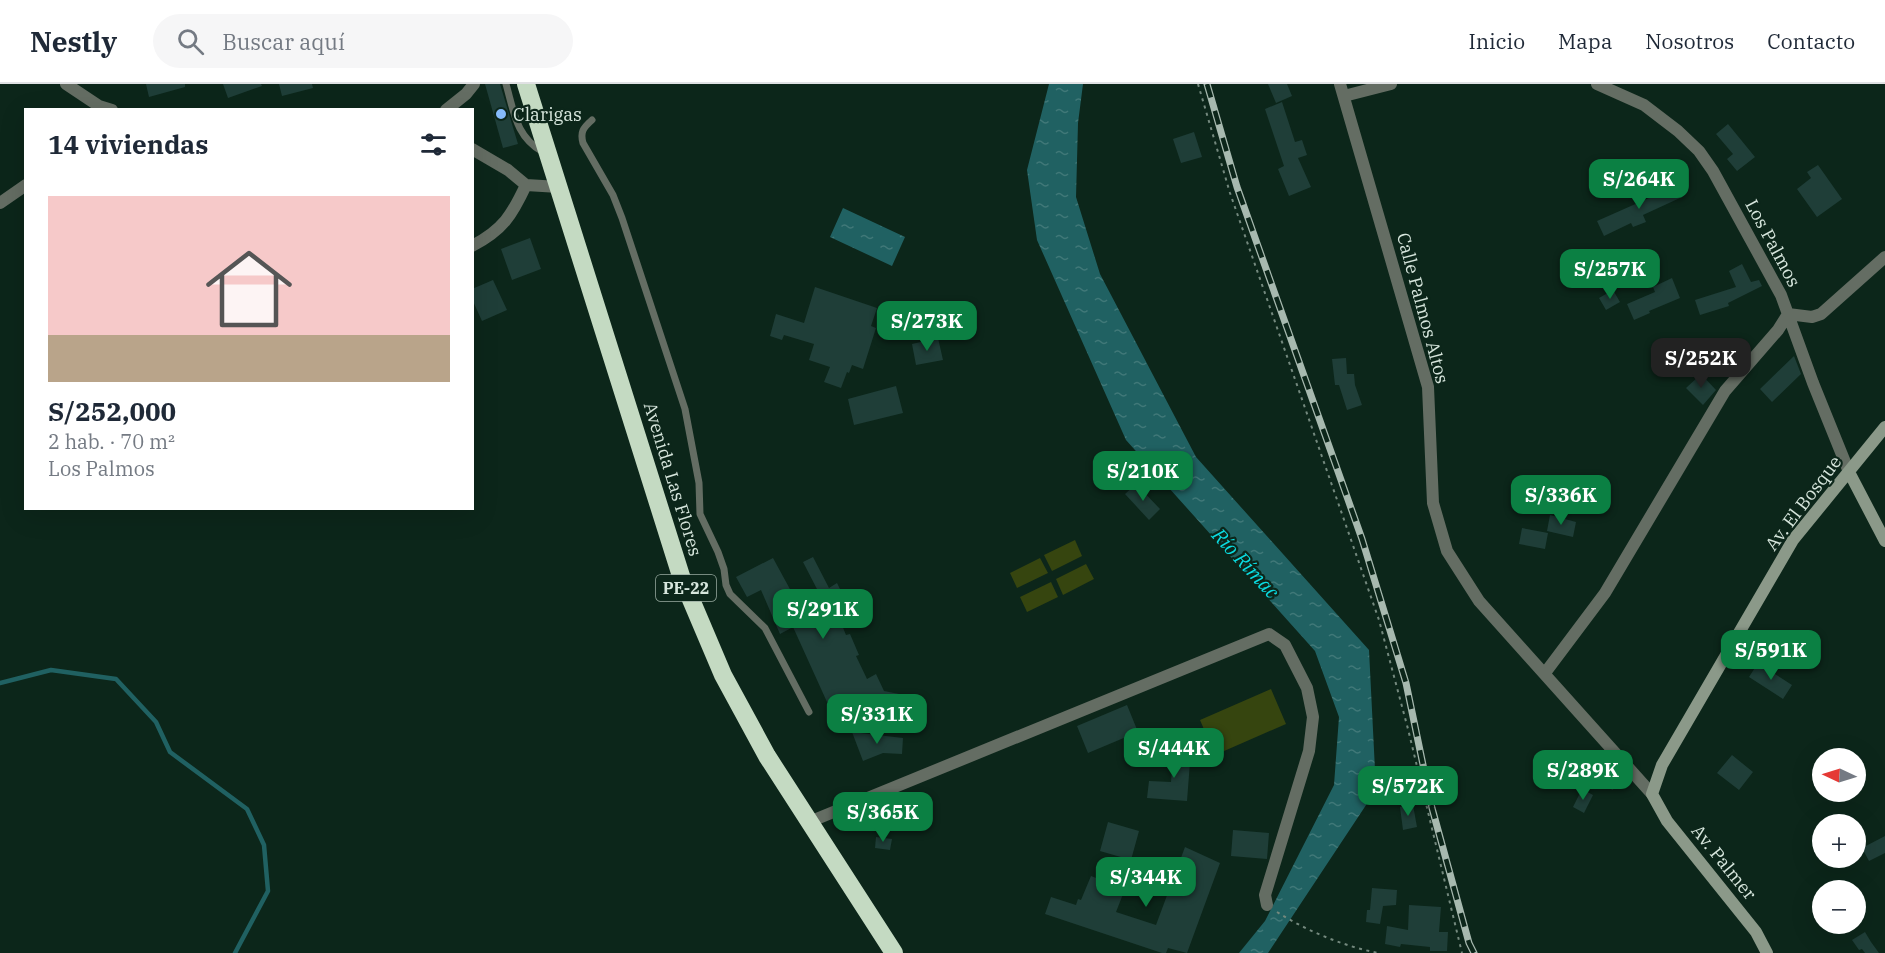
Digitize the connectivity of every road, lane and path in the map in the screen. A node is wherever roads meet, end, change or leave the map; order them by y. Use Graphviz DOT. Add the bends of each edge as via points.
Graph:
graph roads {
  1 [pos="66,84"];
  2 [pos="474,84"];
  3 [pos="506,84"];
  4 [pos="526,84"];
  5 [pos="1198,84"];
  6 [pos="1391,84"];
  7 [pos="1597,84"];
  8 [pos="1342,90"];
  9 [pos="98,108"];
  10 [pos="448,108"];
  11 [pos="591,120"];
  12 [pos="474,150"];
  13 [pos="548,154"];
  14 [pos="526,185"];
  15 [pos="24,186"];
  16 [pos="559,187"];
  17 [pos="0,203"];
  18 [pos="474,245"];
  19 [pos="1885,257"];
  20 [pos="1788,314"];
  21 [pos="1885,427"];
  22 [pos="1849,472"];
  23 [pos="1885,541"];
  24 [pos="1545,673"];
  25 [pos="809,712"];
  26 [pos="1652,794"];
  27 [pos="809,822"];
  28 [pos="1267,905"];
  29 [pos="894,953"];
  30 [pos="1378,953"];
  31 [pos="1462,953"];
  32 [pos="1767,953"];
  1 -- 9 [label="street"];
  2 -- 10 [label="street"];
  3 -- 13 [label="lane" via="522,135"];
  4 -- 13 [label="highway, Avenida Las Flores / PE-22"];
  5 -- 31 [label="path" via="1230,193 1379,620"];
  6 -- 8 [label="street"];
  7 -- 20 [label="street, Los Palmos" via="1644,105 1699,151 1761,257"];
  8 -- 24 [label="street, Calle Palmos Altos" via="1428,387 1433,502 1447,551 1479,601"];
  11 -- 25 [label="lane" via="583,129 583,143 622,218 685,409 699,483 700,514 718,552 726,585 730,594 765,628"];
  12 -- 14 [label="street"];
  13 -- 16 [label="highway, Avenida Las Flores / PE-22"];
  14 -- 16 [label="street"];
  14 -- 18 [label="street" via="512,215 489,237"];
  15 -- 17 [label="street"];
  16 -- 27 [label="highway, Avenida Las Flores / PE-22" via="681,576 723,675"];
  19 -- 20 [label="street" via="1821,314"];
  20 -- 22 [label="street, Los Palmos"];
  20 -- 24 [label="street" via="1725,391 1605,593"];
  21 -- 22 [label="street, Av. El Bosque"];
  22 -- 23 [label="street"];
  22 -- 26 [label="street, Av. El Bosque" via="1793,540 1662,765"];
  24 -- 26 [label="street, Calle Palmos Altos"];
  26 -- 32 [label="street, Av. Palmer" via="1667,821 1756,932"];
  27 -- 28 [label="street" via="1269,634 1285,645 1307,688 1313,717 1309,751 1265,895"];
  27 -- 29 [label="highway, Avenida Las Flores / PE-22"];
  28 -- 30 [label="path" via="1291,921 1355,948"];
}
